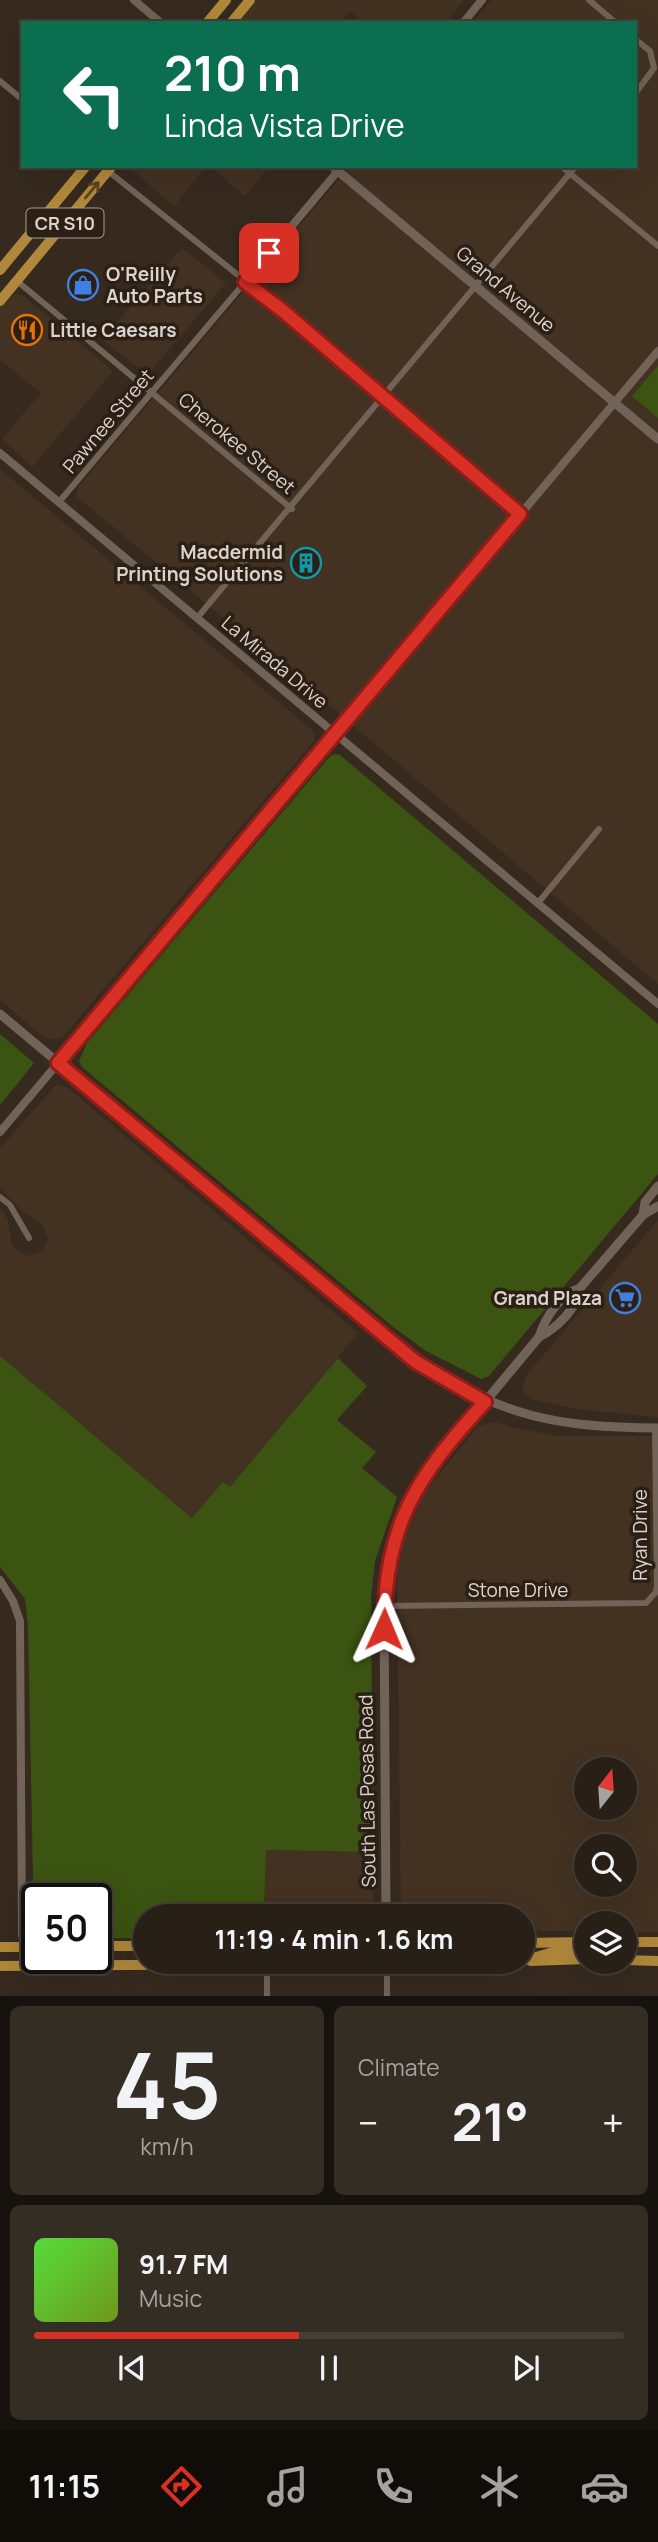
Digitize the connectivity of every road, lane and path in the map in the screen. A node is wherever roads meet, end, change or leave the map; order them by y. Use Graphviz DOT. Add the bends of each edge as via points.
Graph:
graph roads {
  1 [pos="134,0"];
  2 [pos="226,0"];
  3 [pos="250,0"];
  4 [pos="481,0"];
  5 [pos="589,0"];
  6 [pos="160,21"];
  7 [pos="209,21"];
  8 [pos="233,21"];
  9 [pos="465,21"];
  10 [pos="614,21"];
  11 [pos="637,41"];
  12 [pos="0,81"];
  13 [pos="637,92"];
  14 [pos="21,98"];
  15 [pos="84,168"];
  16 [pos="337,168"];
  17 [pos="563,168"];
  18 [pos="574,168"];
  19 [pos="110,169"];
  20 [pos="570,174"];
  21 [pos="658,246"];
  22 [pos="1,268"];
  23 [pos="17,281"];
  24 [pos="245,282"];
  25 [pos="476,287"];
  26 [pos="0,301"];
  27 [pos="658,351"];
  28 [pos="152,393"];
  29 [pos="383,398"];
  30 [pos="615,402"];
  31 [pos="658,439"];
  32 [pos="0,453"];
  33 [pos="59,502"];
  34 [pos="292,509"];
  35 [pos="520,514"];
  36 [pos="197,618"];
  37 [pos="335,733"];
  38 [pos="599,829"];
  39 [pos="538,903"];
  40 [pos="658,1004"];
  41 [pos="0,1014"];
  42 [pos="58,1063"];
  43 [pos="0,1132"];
  44 [pos="658,1186"];
  45 [pos="0,1197"];
  46 [pos="658,1206"];
  47 [pos="643,1215"];
  48 [pos="29,1238"];
  49 [pos="485,1402"];
  50 [pos="656,1428"];
  51 [pos="0,1580"];
  52 [pos="651,1599"];
  53 [pos="384,1606"];
  54 [pos="22,1883"];
  55 [pos="386,1904"];
  56 [pos="574,1942"];
  57 [pos="637,1942"];
  58 [pos="658,1942"];
  59 [pos="535,1943"];
  60 [pos="133,1946"];
  61 [pos="0,1947"];
  62 [pos="21,1947"];
  63 [pos="112,1947"];
  64 [pos="574,1952"];
  65 [pos="535,1957"];
  66 [pos="574,1959"];
  67 [pos="637,1960"];
  68 [pos="535,1961"];
  69 [pos="658,1961"];
  70 [pos="0,1966"];
  71 [pos="21,1966"];
  72 [pos="112,1966"];
  73 [pos="133,1966"];
  74 [pos="267,1974"];
  75 [pos="387,1974"];
  76 [pos="267,1996"];
  77 [pos="387,1996"];
  1 -- 6 [label="street"];
  2 -- 7 [label="main road"];
  3 -- 8 [label="main road"];
  4 -- 9 [label="street"];
  5 -- 10 [label="street"];
  11 -- 13 [label="street" via="653,58 650,77"];
  12 -- 14 [label="street"];
  15 -- 22 [label="main road, CR S10"];
  16 -- 24 [label="street, Pawnee Street"];
  16 -- 25 [label="main road, Grand Avenue"];
  17 -- 20 [label="street"];
  18 -- 20 [label="street"];
  23 -- 19 [label="main road, CR S10, one-way"];
  19 -- 24 [label="street"];
  20 -- 21 [label="street"];
  20 -- 25 [label="street"];
  22 -- 23 [label="street, Cherokee Street"];
  23 -- 26 [label="main road, CR S10"];
  23 -- 28 [label="street, Cherokee Street"];
  24 -- 28 [label="street, Pawnee Street"];
  24 -- 29 [label="street"];
  25 -- 29 [label="street"];
  25 -- 30 [label="main road, Grand Avenue"];
  27 -- 30 [label="street"];
  28 -- 33 [label="street, Pawnee Street"];
  28 -- 34 [label="street, Cherokee Street"];
  29 -- 34 [label="street"];
  29 -- 35 [label="street"];
  30 -- 31 [label="main road, Grand Avenue"];
  30 -- 35 [label="street"];
  32 -- 33 [label="street, La Mirada Drive"];
  33 -- 36 [label="street, La Mirada Drive"];
  34 -- 36 [label="street"];
  35 -- 37 [label="street"];
  36 -- 37 [label="street, La Mirada Drive"];
  37 -- 39 [label="street, La Mirada Drive"];
  37 -- 42 [label="street"];
  38 -- 39 [label="street"];
  39 -- 40 [label="street, La Mirada Drive"];
  41 -- 42 [label="main road"];
  42 -- 43 [label="street"];
  42 -- 49 [label="main road" via="416,1362"];
  44 -- 47 [label="main road, South Las Posas Road" via="645,1202"];
  45 -- 48 [label="street"];
  46 -- 47 [label="main road, South Las Posas Road"];
  47 -- 49 [label="main road, South Las Posas Road" via="580,1288 578,1299 554,1329 539,1337"];
  49 -- 50 [label="main road" via="552,1423"];
  49 -- 53 [label="main road, South Las Posas Road" via="413,1493 390,1553"];
  50 -- 52 [label="street, Ryan Drive" via="657,1585"];
  51 -- 54 [label="street" via="20,1621"];
  52 -- 53 [label="street, Stone Drive" via="638,1605"];
  53 -- 55 [label="main road, South Las Posas Road"];
  56 -- 59 [label="main road"];
  57 -- 58 [label="main road"];
  60 -- 63 [label="main road"];
  61 -- 62 [label="main road"];
  64 -- 65 [label="main road"];
  66 -- 68 [label="main road"];
  67 -- 69 [label="main road"];
  70 -- 71 [label="main road"];
  72 -- 73 [label="main road"];
  74 -- 76 [label="street"];
  75 -- 77 [label="street"];
}
